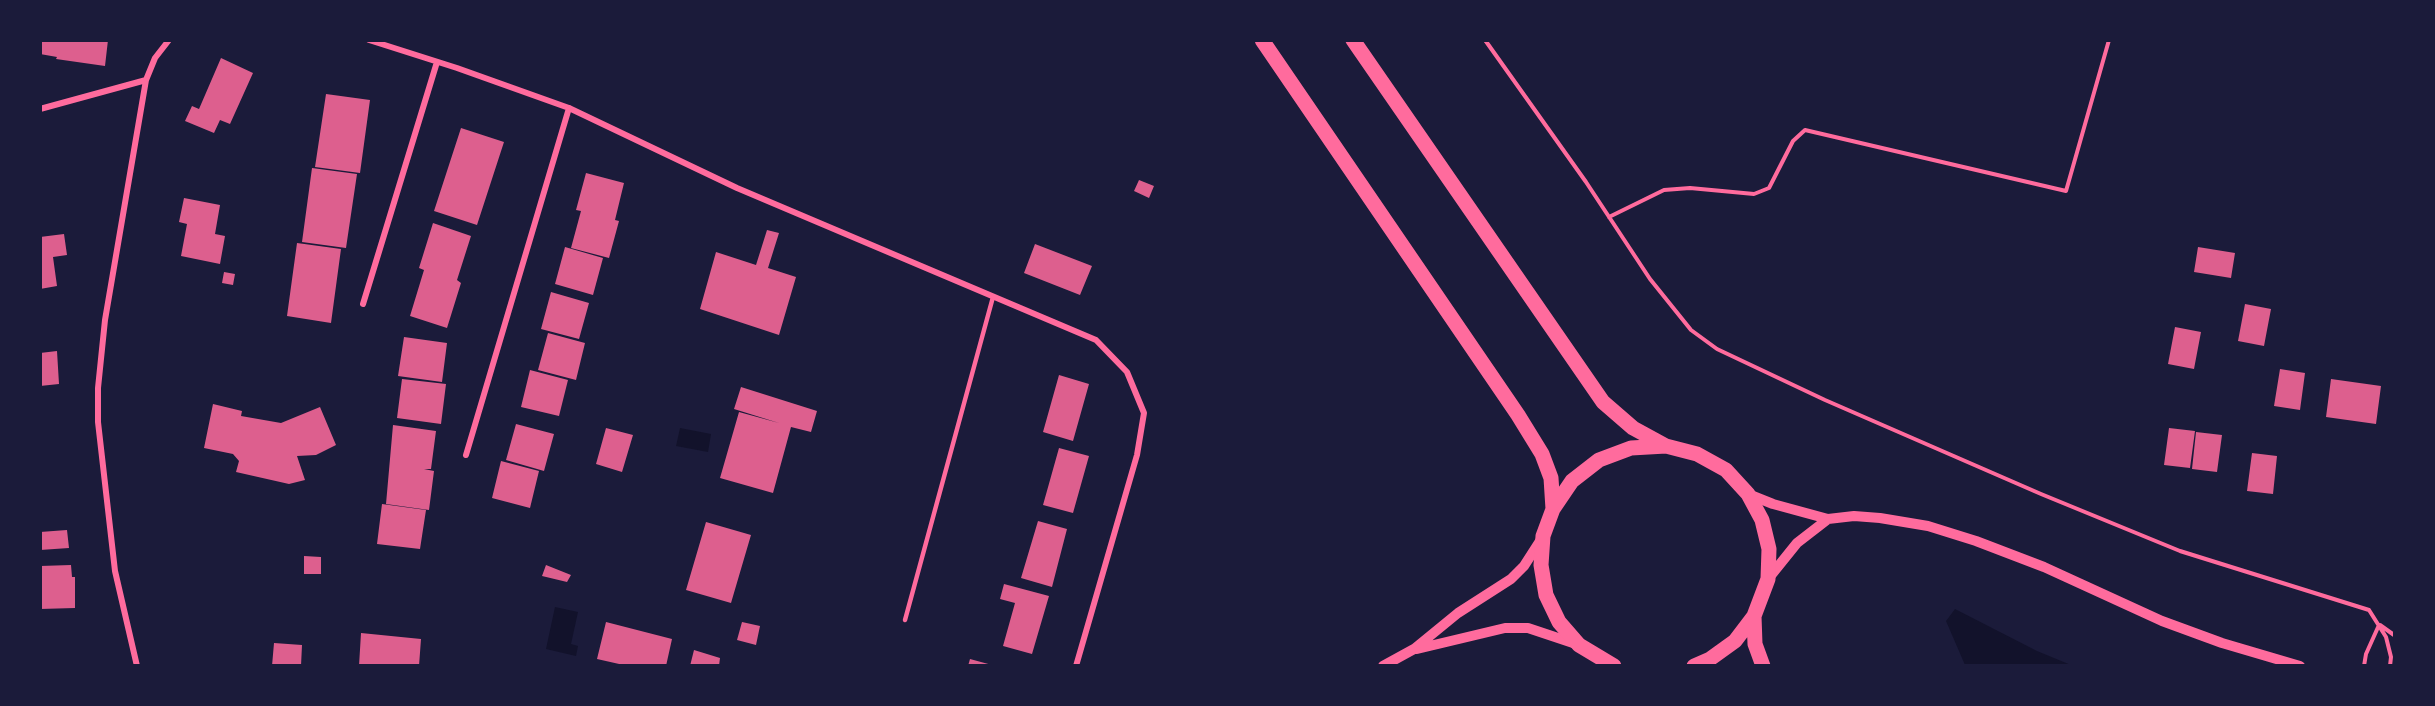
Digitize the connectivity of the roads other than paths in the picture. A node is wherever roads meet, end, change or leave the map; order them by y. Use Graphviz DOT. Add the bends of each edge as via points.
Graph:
graph roads {
  1 [pos="170,40"];
  2 [pos="369,40"];
  3 [pos="1262,40"];
  4 [pos="1353,40"];
  5 [pos="436,62"];
  6 [pos="146,80"];
  7 [pos="569,108"];
  8 [pos="40,109"];
  9 [pos="993,297"];
  10 [pos="363,304"];
  11 [pos="1666,446"];
  12 [pos="466,455"];
  13 [pos="1748,494"];
  14 [pos="1553,509"];
  15 [pos="1828,519"];
  16 [pos="1543,536"];
  17 [pos="1768,579"];
  18 [pos="1754,616"];
  19 [pos="905,620"];
  20 [pos="1579,645"];
  21 [pos="1414,650"];
  22 [pos="137,666"];
  23 [pos="1076,666"];
  24 [pos="1383,666"];
  25 [pos="1614,666"];
  26 [pos="1694,666"];
  27 [pos="1763,666"];
  28 [pos="2300,666"];
  1 -- 6 [label="street" via="155,57"];
  2 -- 5 [label="street"];
  3 -- 14 [label="main road" via="1518,415 1551,478"];
  4 -- 11 [label="main road" via="1603,402 1633,428"];
  5 -- 7 [label="street"];
  5 -- 10 [label="street"];
  6 -- 8 [label="street"];
  6 -- 22 [label="street" via="105,320 98,387 98,422 115,571"];
  7 -- 9 [label="street" via="737,188"];
  7 -- 12 [label="street"];
  9 -- 19 [label="lane"];
  9 -- 23 [label="street" via="1096,340 1127,372 1144,413 1137,455"];
  11 -- 13 [label="main road" via="1698,454 1726,470"];
  11 -- 14 [label="main road" via="1631,448 1599,460 1572,481"];
  13 -- 15 [label="street"];
  13 -- 17 [label="main road" via="1762,520 1769,549"];
  14 -- 16 [label="main road"];
  15 -- 17 [label="street" via="1797,543"];
  15 -- 28 [label="street" via="1854,516 1928,526 2044,567 2162,621"];
  16 -- 20 [label="main road" via="1541,565 1546,595 1559,622"];
  16 -- 21 [label="street" via="1511,579 1458,614"];
  17 -- 18 [label="main road"];
  18 -- 26 [label="main road" via="1735,640"];
  18 -- 27 [label="main road" via="1755,644"];
  20 -- 21 [label="street" via="1528,628 1505,628"];
  20 -- 25 [label="main road"];
  21 -- 24 [label="street"];
}
